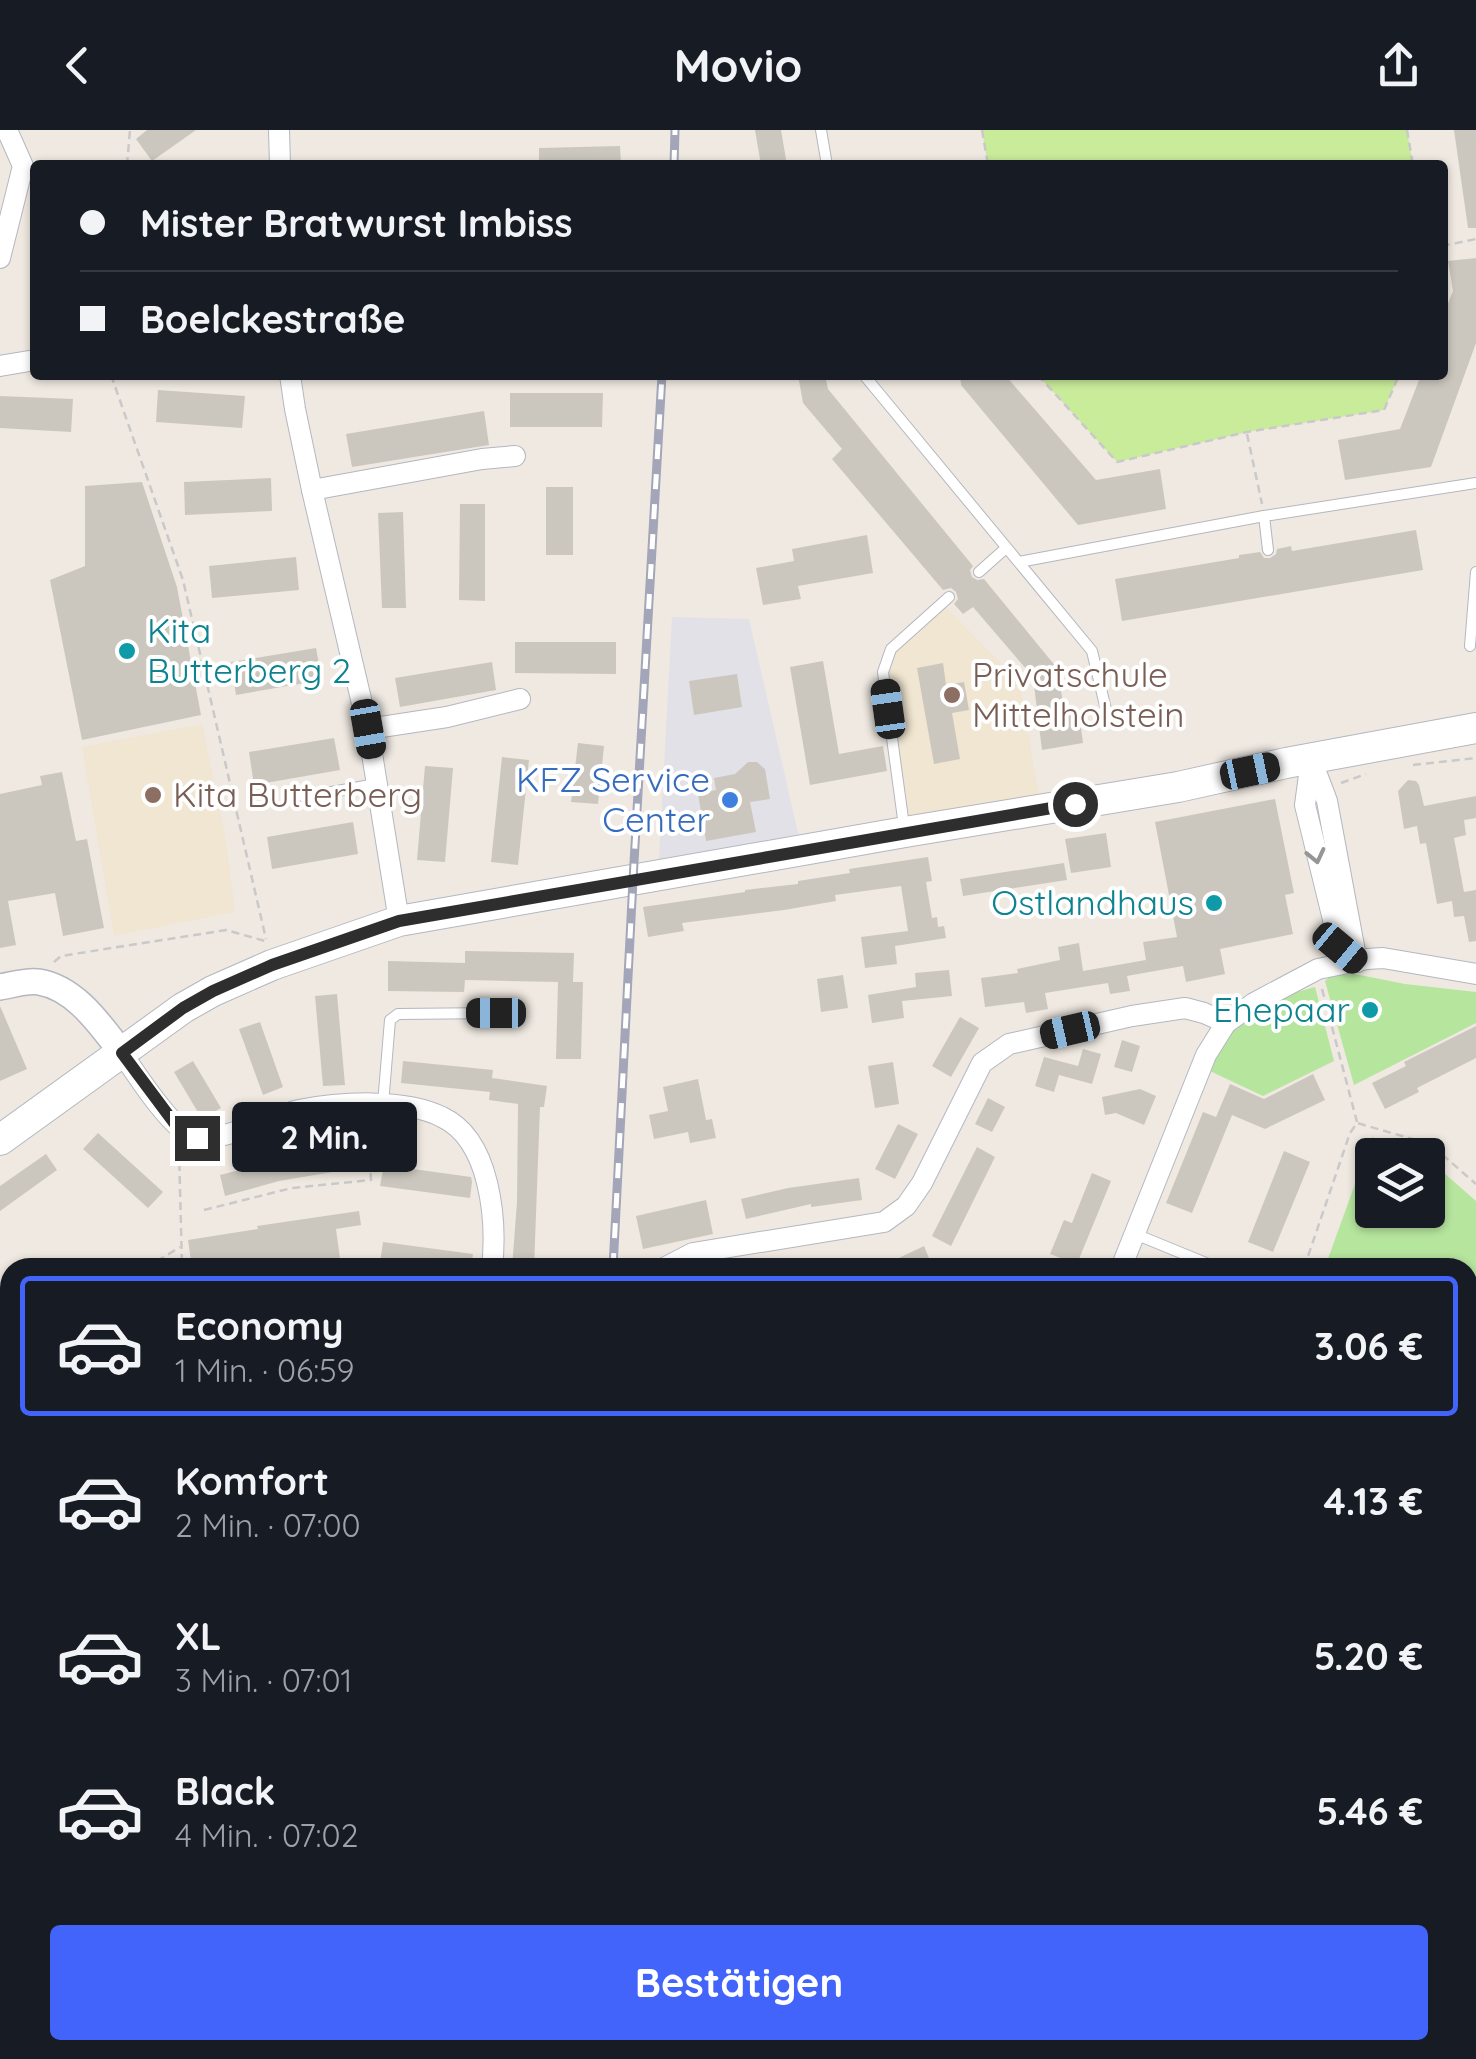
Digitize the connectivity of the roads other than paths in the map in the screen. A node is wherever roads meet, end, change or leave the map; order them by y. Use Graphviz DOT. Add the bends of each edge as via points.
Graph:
graph roads {
  1 [pos="7,130"];
  2 [pos="279,130"];
  3 [pos="821,130"];
  4 [pos="280,160"];
  5 [pos="825,160"];
  6 [pos="0,258"];
  7 [pos="30,361"];
  8 [pos="0,366"];
  9 [pos="291,380"];
  10 [pos="868,380"];
  11 [pos="515,456"];
  12 [pos="1476,482"];
  13 [pos="312,490"];
  14 [pos="1264,516"];
  15 [pos="1006,548"];
  16 [pos="1268,550"];
  17 [pos="1018,562"];
  18 [pos="978,572"];
  19 [pos="1476,572"];
  20 [pos="948,596"];
  21 [pos="1470,646"];
  22 [pos="520,699"];
  23 [pos="1108,718"];
  24 [pos="1476,728"];
  25 [pos="368,729"];
  26 [pos="1323,757"];
  27 [pos="377,784"];
  28 [pos="304,798"];
  29 [pos="905,832"];
  30 [pos="399,921"];
  31 [pos="1356,962"];
  32 [pos="1476,974"];
  33 [pos="0,987"];
  34 [pos="496,1013"];
  35 [pos="1226,1022"];
  36 [pos="122,1053"];
  37 [pos="382,1105"];
  38 [pos="0,1140"];
  39 [pos="1135,1234"];
  40 [pos="492,1258"];
  41 [pos="684,1258"];
  42 [pos="1126,1258"];
  43 [pos="1192,1258"];
  1 -- 6 [label="street" via="23,166"];
  2 -- 4 [label="street"];
  3 -- 5 [label="lane"];
  7 -- 8 [label="street"];
  9 -- 13 [label="street"];
  10 -- 15 [label="lane"];
  11 -- 13 [label="street"];
  12 -- 14 [label="lane"];
  13 -- 25 [label="street"];
  14 -- 16 [label="lane"];
  14 -- 17 [label="lane"];
  15 -- 17 [label="lane"];
  15 -- 18 [label="lane"];
  17 -- 23 [label="lane" via="1092,650"];
  19 -- 21 [label="lane"];
  20 -- 29 [label="lane" via="891,649 883,672"];
  22 -- 25 [label="street"];
  24 -- 26 [label="main road"];
  25 -- 27 [label="street"];
  26 -- 29 [label="main road"];
  26 -- 31 [label="street"];
  27 -- 28 [label="lane"];
  27 -- 30 [label="street"];
  29 -- 30 [label="main road"];
  30 -- 36 [label="main road" via="213,991"];
  31 -- 32 [label="street" via="1383,958"];
  31 -- 35 [label="street" via="1318,969"];
  33 -- 36 [label="street" via="51,986 81,1004"];
  34 -- 37 [label="lane" via="408,1012 390,1020"];
  35 -- 39 [label="street" via="1206,1055"];
  35 -- 41 [label="street" via="1185,1008 1009,1044 982,1064 922,1183 884,1222"];
  36 -- 37 [label="street" via="178,1128 197,1138 301,1110"];
  36 -- 38 [label="main road"];
  37 -- 40 [label="street" via="413,1106 446,1118 467,1139 488,1181"];
  39 -- 42 [label="street"];
  39 -- 43 [label="lane"];
}
